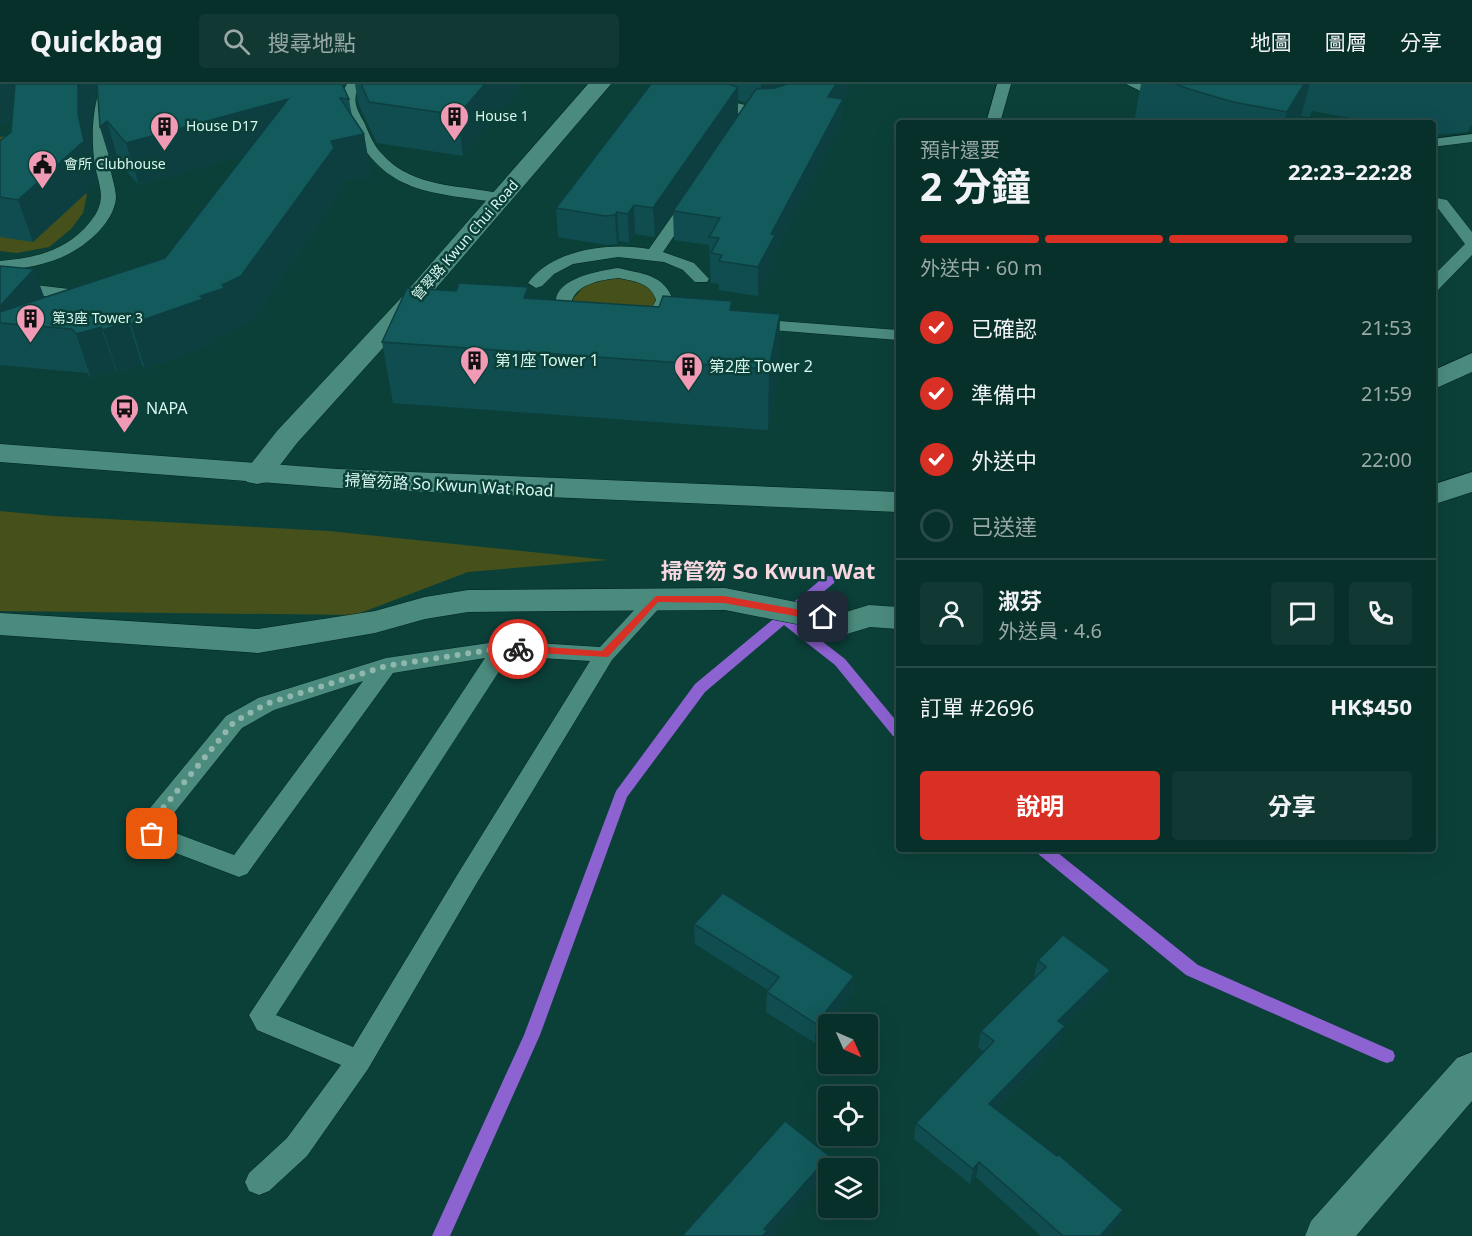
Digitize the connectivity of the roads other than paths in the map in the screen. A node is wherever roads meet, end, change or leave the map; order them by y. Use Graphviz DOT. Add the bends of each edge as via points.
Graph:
graph roads {
  1 [pos="108,84"];
  2 [pos="354,84"];
  3 [pos="600,84"];
  4 [pos="708,84"];
  5 [pos="807,84"];
  6 [pos="1004,84"];
  7 [pos="1133,84"];
  8 [pos="1178,103"];
  9 [pos="994,120"];
  10 [pos="1472,138"];
  11 [pos="1436,142"];
  12 [pos="699,188"];
  13 [pos="501,198"];
  14 [pos="1436,202"];
  15 [pos="1472,245"];
  16 [pos="654,254"];
  17 [pos="0,266"];
  18 [pos="629,272"];
  19 [pos="701,279"];
  20 [pos="1436,282"];
  21 [pos="536,283"];
  22 [pos="0,286"];
  23 [pos="103,297"];
  24 [pos="741,323"];
  25 [pos="896,335"];
  26 [pos="1471,364"];
  27 [pos="1436,380"];
  28 [pos="0,453"];
  29 [pos="257,475"];
  30 [pos="1472,480"];
  31 [pos="1436,494"];
  32 [pos="896,502"];
  33 [pos="656,599"];
  34 [pos="896,618"];
  35 [pos="0,624"];
  36 [pos="503,648"];
  37 [pos="605,655"];
  38 [pos="386,666"];
  39 [pos="359,1061"];
  40 [pos="1472,1071"];
  41 [pos="259,1182"];
  42 [pos="1327,1236"];
  1 -- 17 [label="lane" via="98,125 108,191 104,213 90,232 60,255 35,263"];
  2 -- 13 [label="lane" via="348,93 348,106 382,164 419,183"];
  3 -- 13 [label="street, 管翠路 Kwun Chui Road"];
  4 -- 5 [label="lane" via="708,94 717,103 747,117 798,98"];
  6 -- 9 [label="lane"];
  7 -- 8 [label="lane"];
  10 -- 11 [label="lane"];
  12 -- 16 [label="lane"];
  13 -- 29 [label="street, 管翠路 Kwun Chui Road"];
  14 -- 15 [label="lane" via="1442,203"];
  15 -- 20 [label="lane"];
  16 -- 19 [label="lane" via="696,271"];
  16 -- 21 [label="lane" via="584,254 540,275"];
  18 -- 18 [label="lane" via="601,275 573,287 566,296 567,313 586,327 617,331 664,316 665,296 660,287"];
  22 -- 23 [label="lane"];
  24 -- 25 [label="lane"];
  26 -- 27 [label="street"];
  28 -- 29 [label="street, 掃管笏路 So Kwun Wat Road"];
  29 -- 32 [label="street, 掃管笏路 So Kwun Wat Road" via="417,485"];
  30 -- 31 [label="street"];
  33 -- 34 [label="street" via="724,599 847,623 869,616"];
  33 -- 35 [label="street" via="468,601 375,622 258,641"];
  33 -- 37 [label="lane"];
  36 -- 37 [label="lane"];
  36 -- 38 [label="lane"];
  36 -- 39 [label="lane" via="262,1015 266,1022"];
  37 -- 39 [label="lane"];
  38 -- 38 [label="lane" via="239,867 152,834 149,825 234,722 266,704"];
  39 -- 41 [label="lane" via="297,1148"];
  40 -- 42 [label="street"];
}
